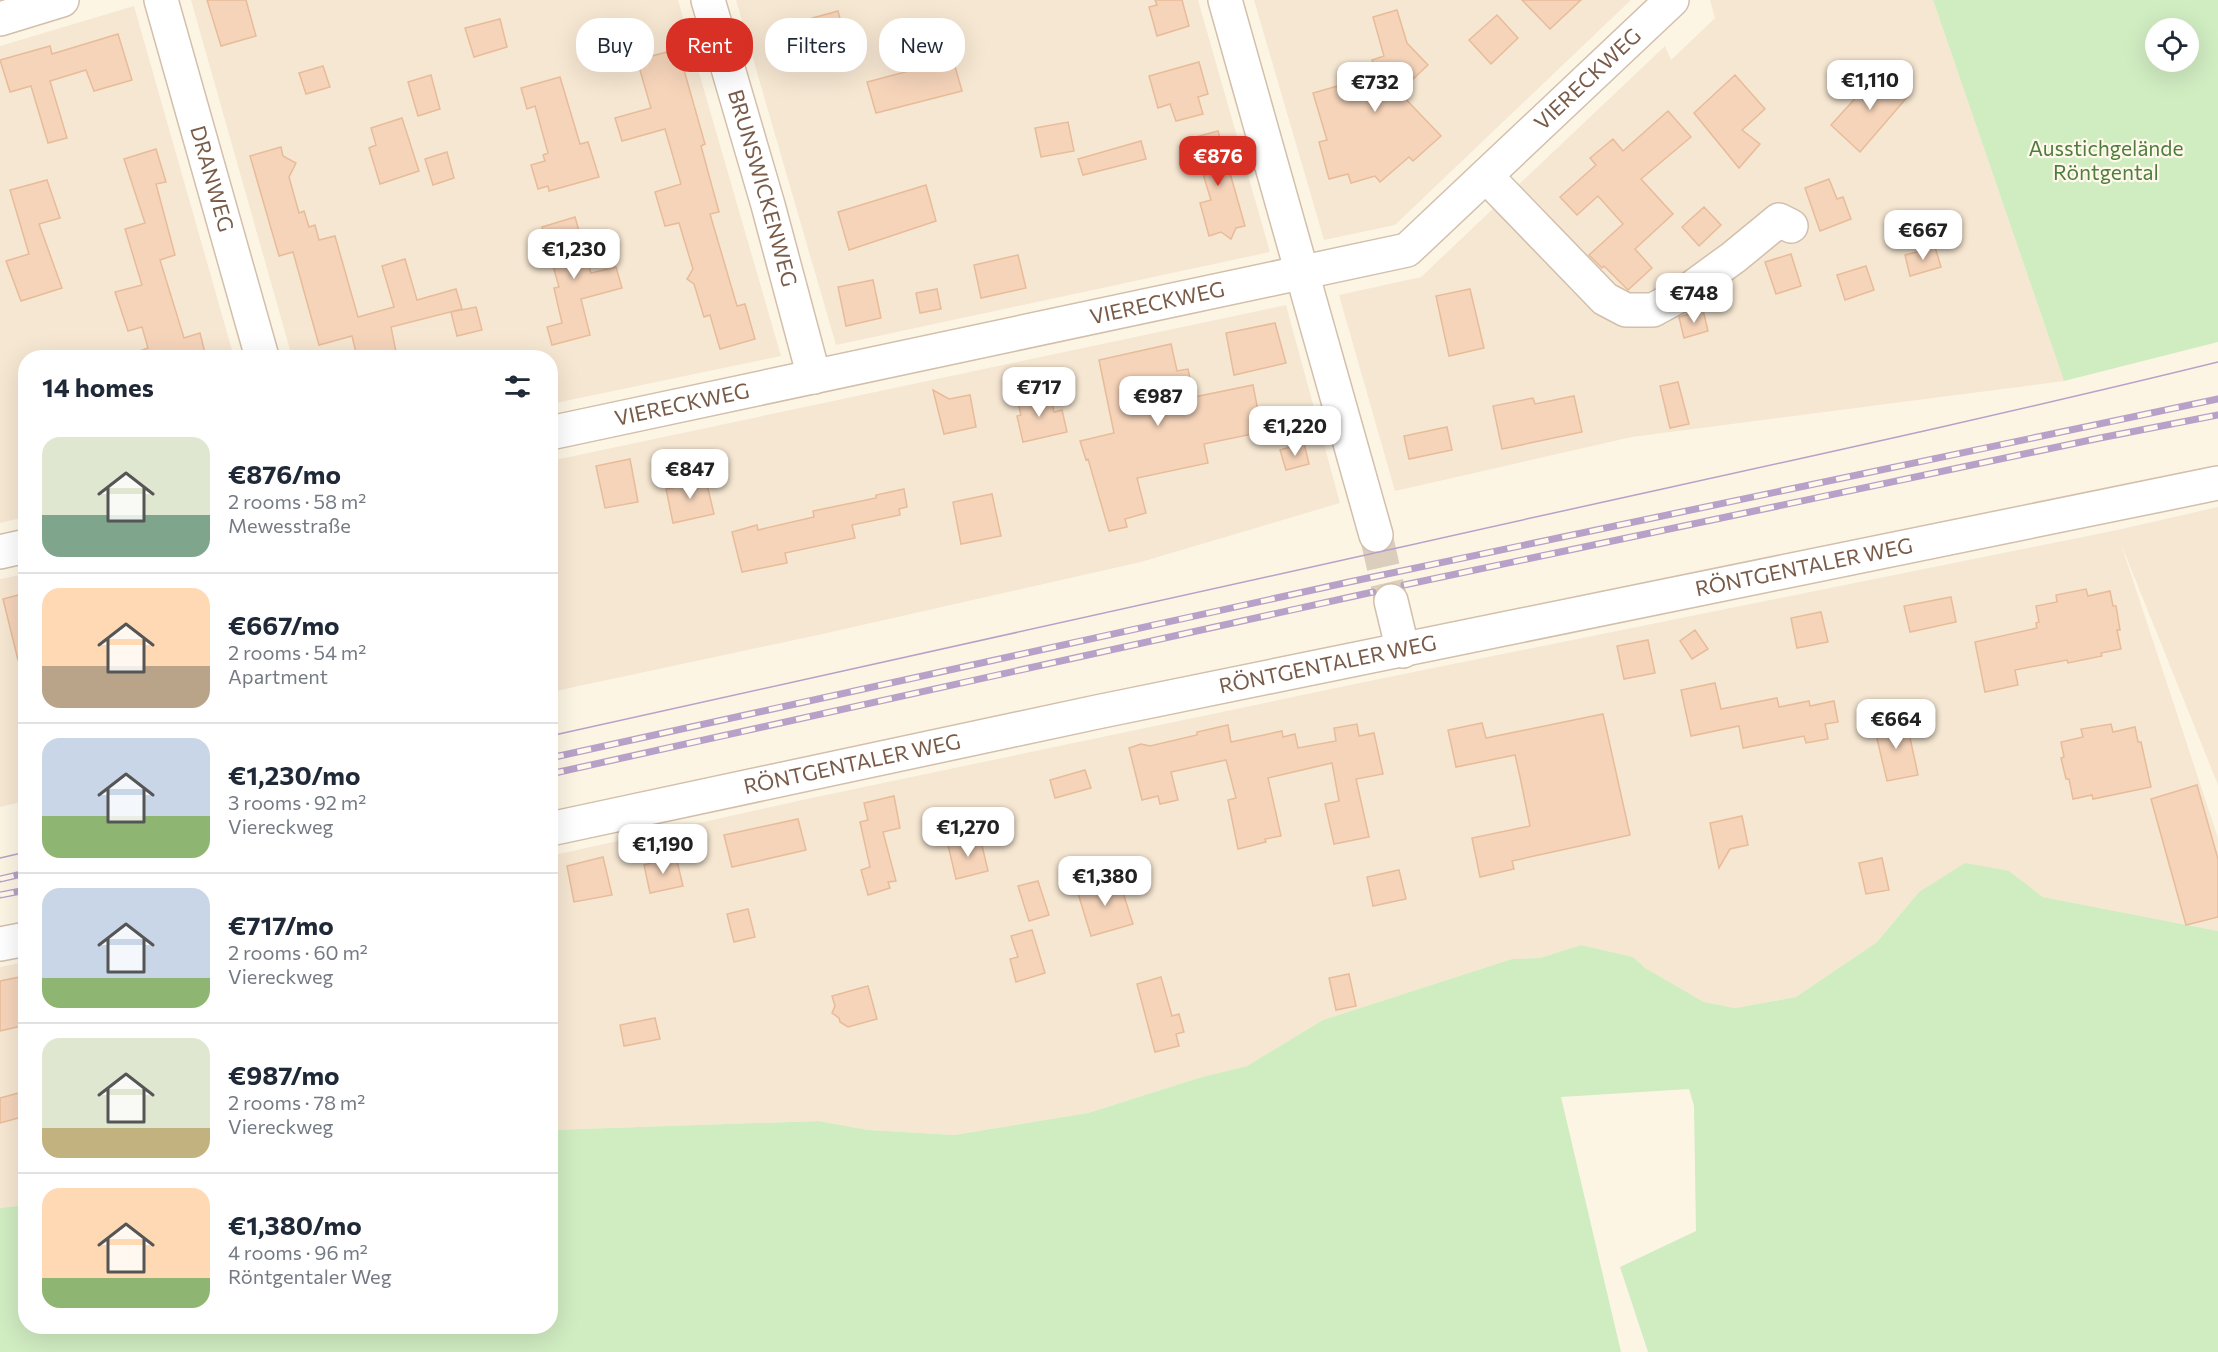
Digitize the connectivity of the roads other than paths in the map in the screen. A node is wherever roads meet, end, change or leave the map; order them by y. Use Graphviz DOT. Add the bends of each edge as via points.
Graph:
graph roads {
  1 [pos="62,0"];
  2 [pos="161,0"];
  3 [pos="708,0"];
  4 [pos="1225,0"];
  5 [pos="1672,0"];
  6 [pos="0,19"];
  7 [pos="1486,176"];
  8 [pos="1791,226"];
  9 [pos="1302,272"];
  10 [pos="260,350"];
  11 [pos="814,377"];
  12 [pos="558,431"];
  13 [pos="2218,483"];
  14 [pos="1376,535"];
  15 [pos="18,548"];
  16 [pos="0,552"];
  17 [pos="1391,601"];
  18 [pos="1402,651"];
  19 [pos="558,827"];
  20 [pos="18,941"];
  21 [pos="0,944"];
  1 -- 6 [label="street"];
  2 -- 10 [label="street, DRANWEG"];
  3 -- 11 [label="street, BRUNSWICKENWEG"];
  4 -- 9 [label="street"];
  5 -- 7 [label="street, VIERECKWEG"];
  7 -- 8 [label="street" via="1605,299 1626,310 1653,310 1686,292 1779,220"];
  7 -- 9 [label="street, VIERECKWEG" via="1407,250"];
  9 -- 11 [label="street, VIERECKWEG"];
  9 -- 14 [label="street"];
  11 -- 12 [label="street, VIERECKWEG"];
  13 -- 18 [label="street, RÖNTGENTALER WEG"];
  15 -- 16 [label="street"];
  17 -- 18 [label="street"];
  18 -- 19 [label="street, RÖNTGENTALER WEG"];
  20 -- 21 [label="street"];
}
